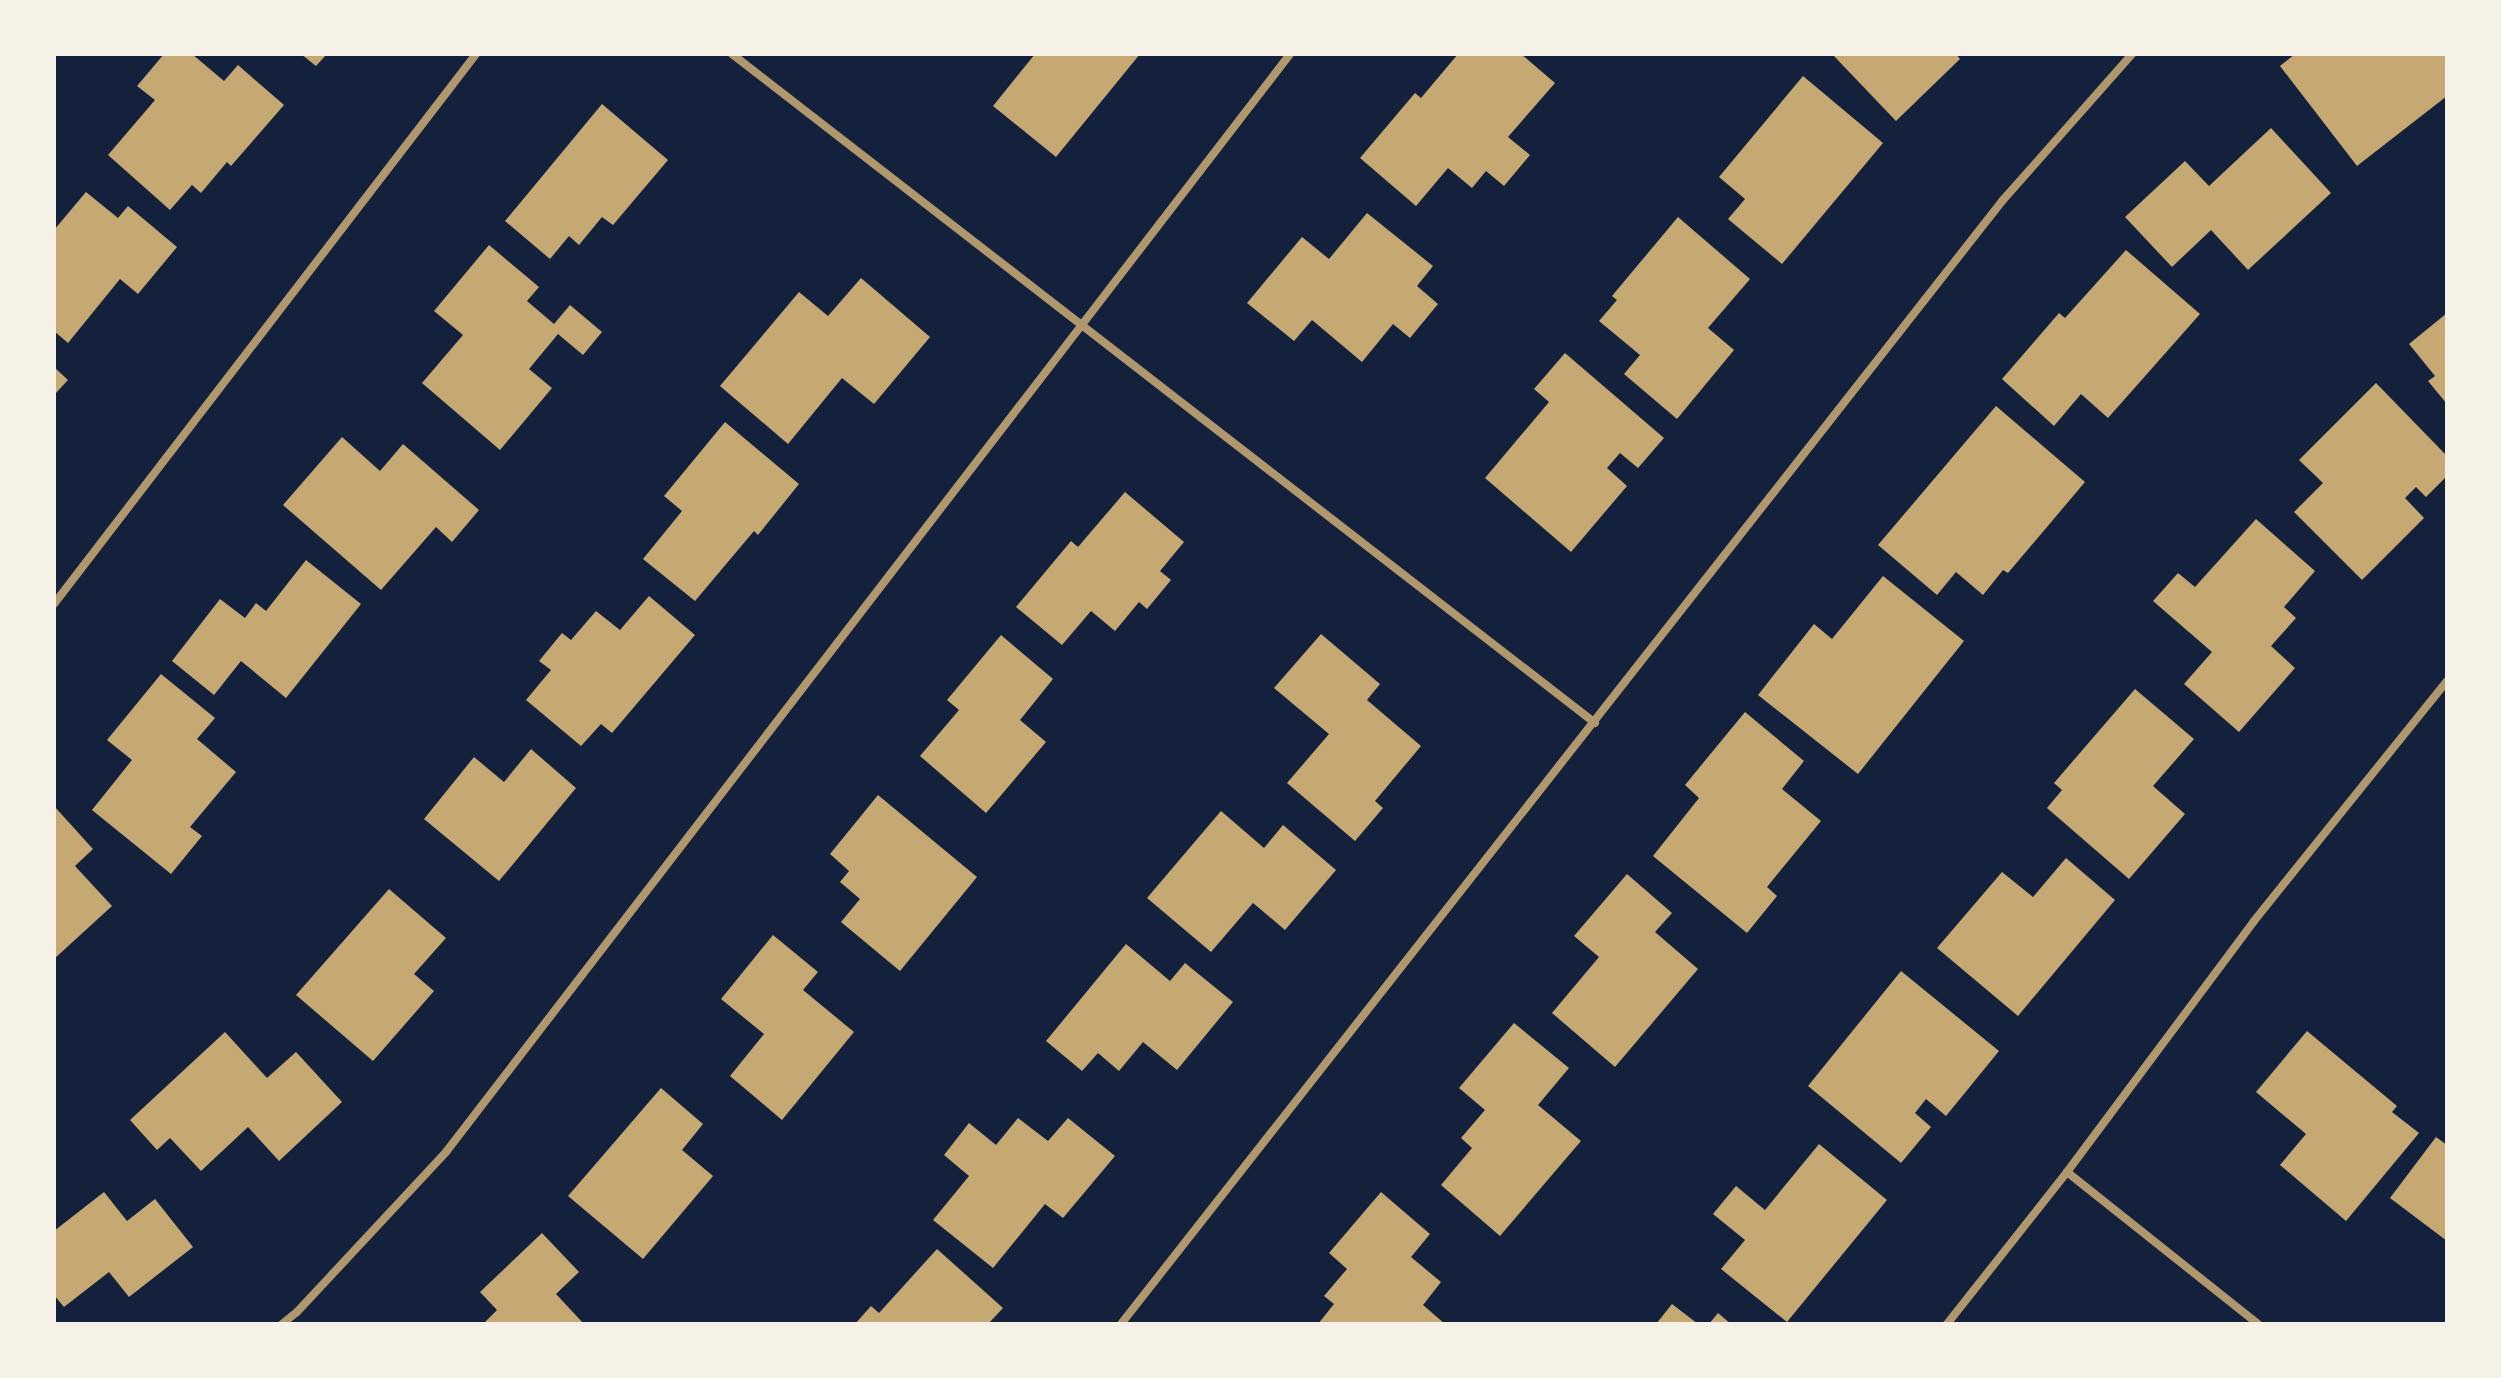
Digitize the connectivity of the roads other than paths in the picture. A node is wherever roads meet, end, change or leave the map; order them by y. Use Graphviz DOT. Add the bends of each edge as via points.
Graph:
graph roads {
  1 [pos="476,54"];
  2 [pos="732,54"];
  3 [pos="1290,54"];
  4 [pos="2132,54"];
  5 [pos="1081,327"];
  6 [pos="54,604"];
  7 [pos="2447,681"];
  8 [pos="1595,723"];
  9 [pos="2067,1172"];
  10 [pos="282,1324"];
  11 [pos="1121,1324"];
  12 [pos="1947,1324"];
  13 [pos="2258,1324"];
  1 -- 6 [label="street"];
  2 -- 5 [label="street"];
  3 -- 5 [label="street"];
  4 -- 8 [label="street" via="2003,200"];
  5 -- 8 [label="street"];
  5 -- 10 [label="street" via="446,1152"];
  7 -- 9 [label="street" via="2254,921"];
  8 -- 11 [label="street"];
  9 -- 12 [label="street"];
  9 -- 13 [label="street"];
}
